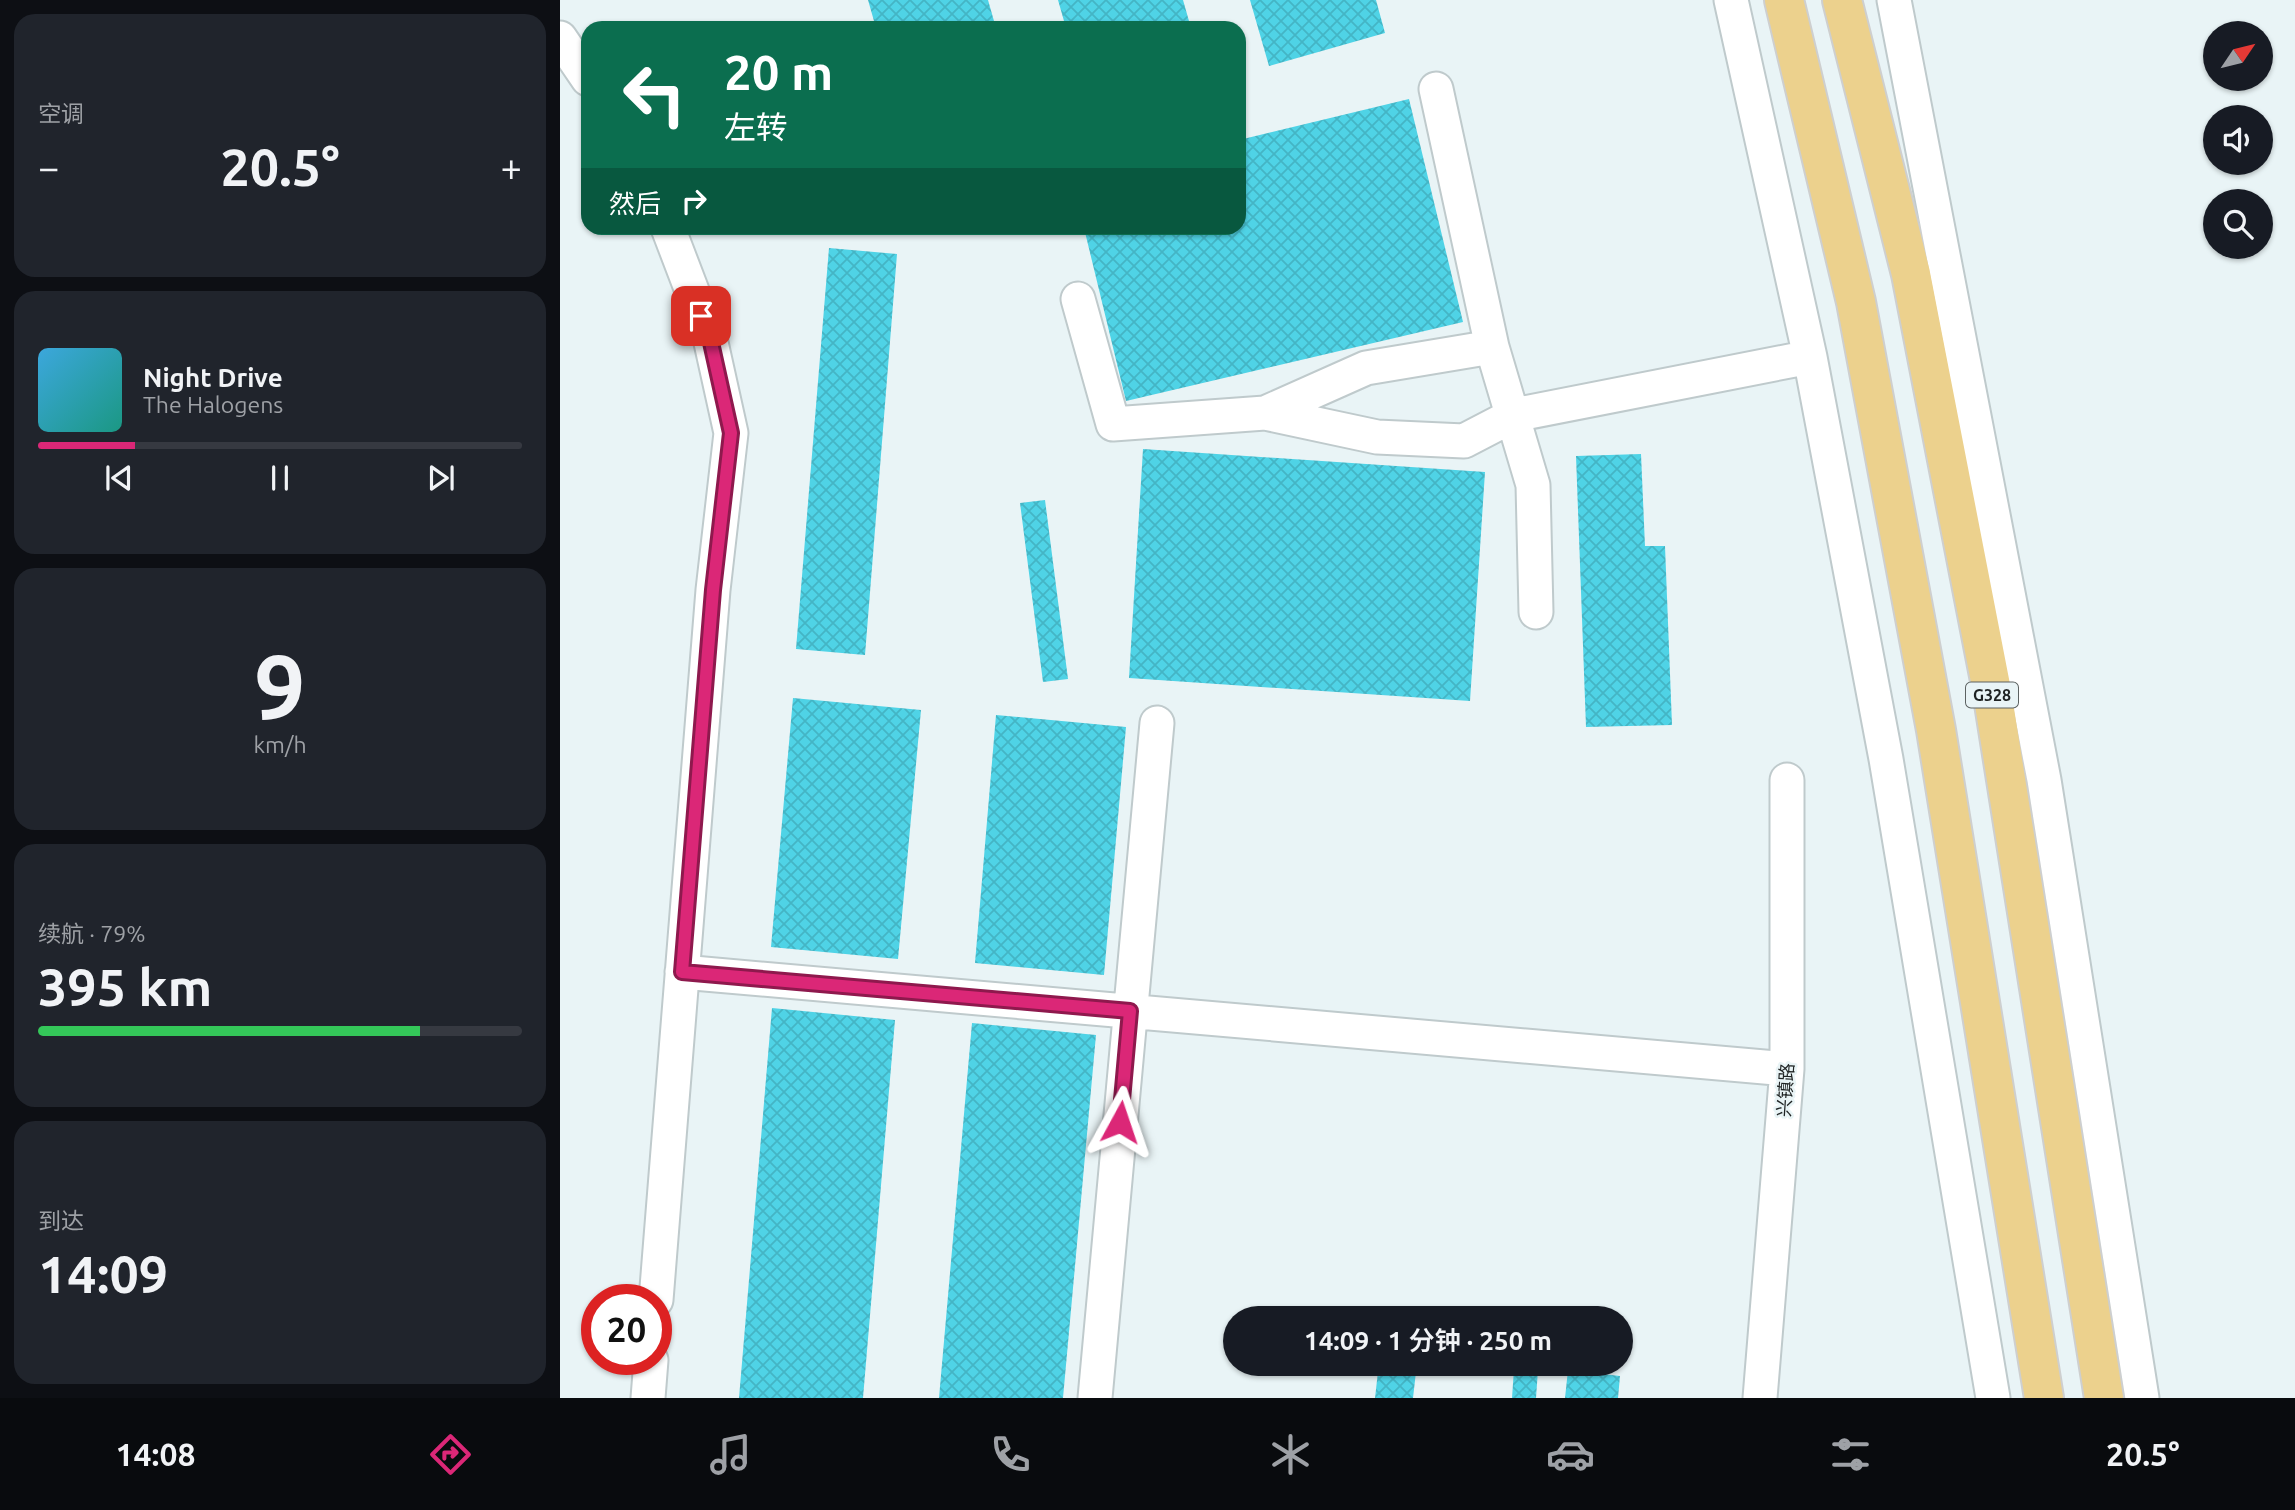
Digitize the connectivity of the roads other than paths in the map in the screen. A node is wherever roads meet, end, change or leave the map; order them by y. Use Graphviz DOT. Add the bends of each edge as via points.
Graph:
graph roads {
  1 [pos="1731,0"];
  2 [pos="1784,0"];
  3 [pos="1842,0"];
  4 [pos="1894,0"];
  5 [pos="560,38"];
  6 [pos="581,69"];
  7 [pos="1436,89"];
  8 [pos="671,235"];
  9 [pos="1078,299"];
  10 [pos="1492,347"];
  11 [pos="1810,356"];
  12 [pos="1265,413"];
  13 [pos="1514,415"];
  14 [pos="1536,612"];
  15 [pos="1157,723"];
  16 [pos="1787,780"];
  17 [pos="682,972"];
  18 [pos="1130,1011"];
  19 [pos="1787,1069"];
  20 [pos="657,1284"];
  21 [pos="650,1375"];
  22 [pos="648,1398"];
  23 [pos="1095,1398"];
  24 [pos="1760,1398"];
  25 [pos="1993,1398"];
  26 [pos="2044,1398"];
  27 [pos="2104,1398"];
  28 [pos="2142,1398"];
  1 -- 11 [label="street"];
  2 -- 26 [label="highway" via="1856,302 1937,730"];
  3 -- 27 [label="highway, G328" via="1911,274 1992,691"];
  4 -- 28 [label="street" via="2044,780"];
  5 -- 6 [label="street"];
  7 -- 10 [label="street"];
  8 -- 17 [label="street" via="710,338 731,433 713,590"];
  9 -- 12 [label="street" via="1112,424"];
  10 -- 12 [label="street" via="1366,368"];
  10 -- 13 [label="street"];
  11 -- 13 [label="street"];
  11 -- 25 [label="street" via="1886,759"];
  12 -- 13 [label="street" via="1377,437 1464,440"];
  13 -- 14 [label="street" via="1533,485"];
  15 -- 18 [label="street"];
  16 -- 19 [label="street, 兴镇路"];
  17 -- 18 [label="street"];
  17 -- 20 [label="street"];
  18 -- 19 [label="street"];
  18 -- 23 [label="street"];
  19 -- 24 [label="street, 兴镇路"];
  21 -- 22 [label="street"];
}
